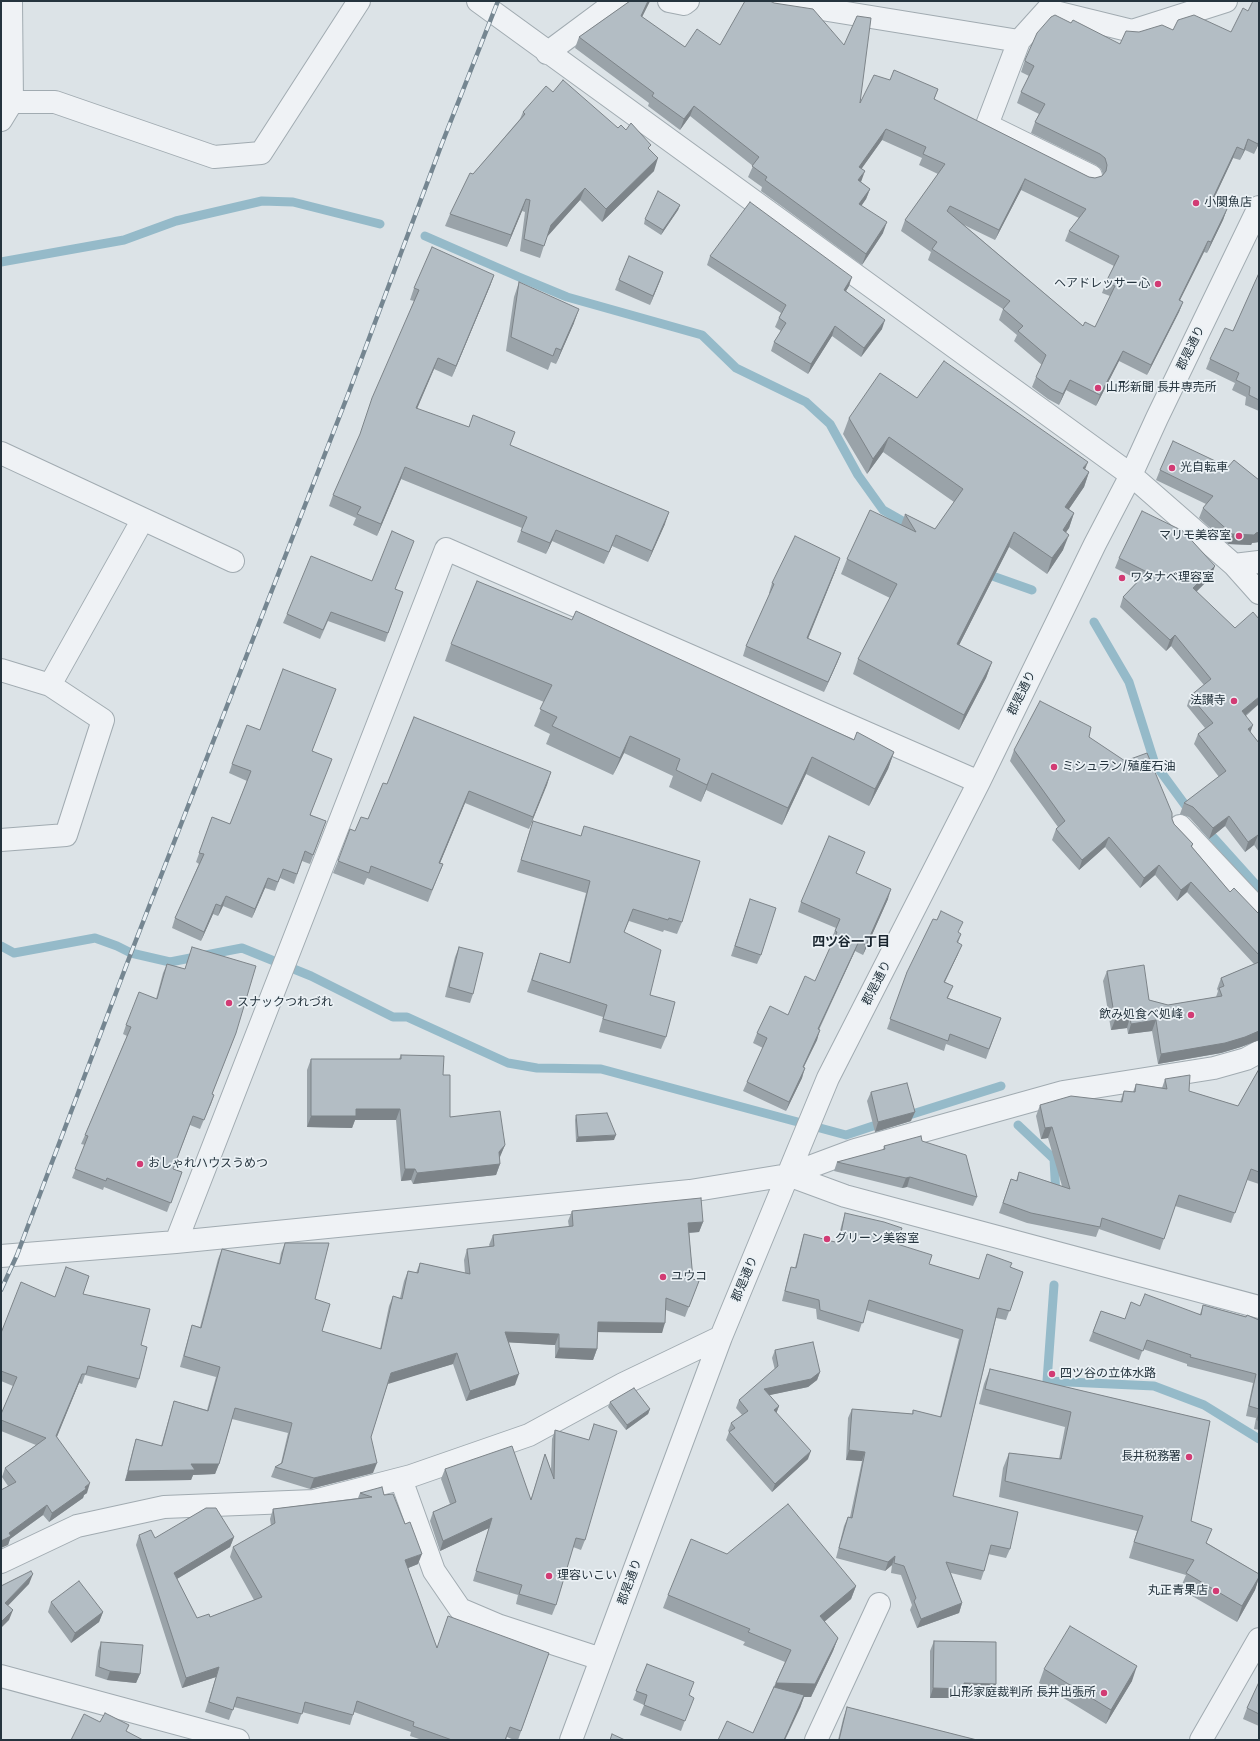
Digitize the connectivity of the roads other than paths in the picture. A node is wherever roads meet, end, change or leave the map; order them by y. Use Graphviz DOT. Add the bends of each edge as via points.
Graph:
graph roads {
  1 [pos="11,1"];
  2 [pos="359,1"];
  3 [pos="478,1"];
  4 [pos="617,1"];
  5 [pos="669,1"];
  6 [pos="688,1"];
  7 [pos="772,1"];
  8 [pos="1226,1"];
  9 [pos="1019,41"];
  10 [pos="547,53"];
  11 [pos="6,111"];
  12 [pos="1090,176"];
  13 [pos="1259,207"];
  14 [pos="1,453"];
  15 [pos="1131,475"];
  16 [pos="143,519"];
  17 [pos="233,561"];
  18 [pos="1259,562"];
  19 [pos="1234,565"];
  20 [pos="1259,593"];
  21 [pos="1,670"];
  22 [pos="50,685"];
  23 [pos="978,782"];
  24 [pos="1180,826"];
  25 [pos="1,840"];
  26 [pos="1259,910"];
  27 [pos="1259,1052"];
  28 [pos="788,1175"];
  29 [pos="176,1242"];
  30 [pos="1,1256"];
  31 [pos="1259,1307"];
  32 [pos="721,1337"];
  33 [pos="401,1479"];
  34 [pos="1,1562"];
  35 [pos="879,1604"];
  36 [pos="1259,1640"];
  37 [pos="601,1659"];
  38 [pos="1,1676"];
  39 [pos="238,1740"];
  40 [pos="571,1740"];
  41 [pos="816,1740"];
  42 [pos="1201,1740"];
  1 -- 11 [label="street"];
  2 -- 11 [label="street" via="261,154 214,157 55,102"];
  3 -- 10 [label="street"];
  4 -- 10 [label="street"];
  5 -- 6 [label="street" via="684,4"];
  7 -- 9 [label="street"];
  8 -- 9 [label="street" via="1132,31 1047,10"];
  9 -- 12 [label="street" via="988,125"];
  10 -- 15 [label="street"];
  13 -- 15 [label="street, 郡是通り"];
  14 -- 16 [label="street"];
  15 -- 19 [label="street"];
  15 -- 23 [label="street, 郡是通り"];
  16 -- 17 [label="street"];
  16 -- 22 [label="street"];
  18 -- 19 [label="street"];
  19 -- 20 [label="street"];
  21 -- 22 [label="street"];
  22 -- 25 [label="street" via="103,720 66,835"];
  23 -- 28 [label="street, 郡是通り" via="828,1078"];
  23 -- 29 [label="street" via="446,549"];
  24 -- 26 [label="street"];
  27 -- 28 [label="street" via="1246,1059 1214,1068 1064,1092 855,1150"];
  28 -- 29 [label="street" via="690,1191"];
  28 -- 31 [label="street" via="845,1196"];
  28 -- 32 [label="street, 郡是通り"];
  29 -- 30 [label="street"];
  32 -- 33 [label="street" via="622,1384 529,1435"];
  32 -- 37 [label="street, 郡是通り"];
  33 -- 34 [label="street" via="314,1500 164,1507 77,1526"];
  33 -- 37 [label="street" via="434,1570 460,1609 500,1626"];
  35 -- 41 [label="street"];
  36 -- 42 [label="street"];
  37 -- 40 [label="street, 郡是通り"];
  38 -- 39 [label="street"];
}
